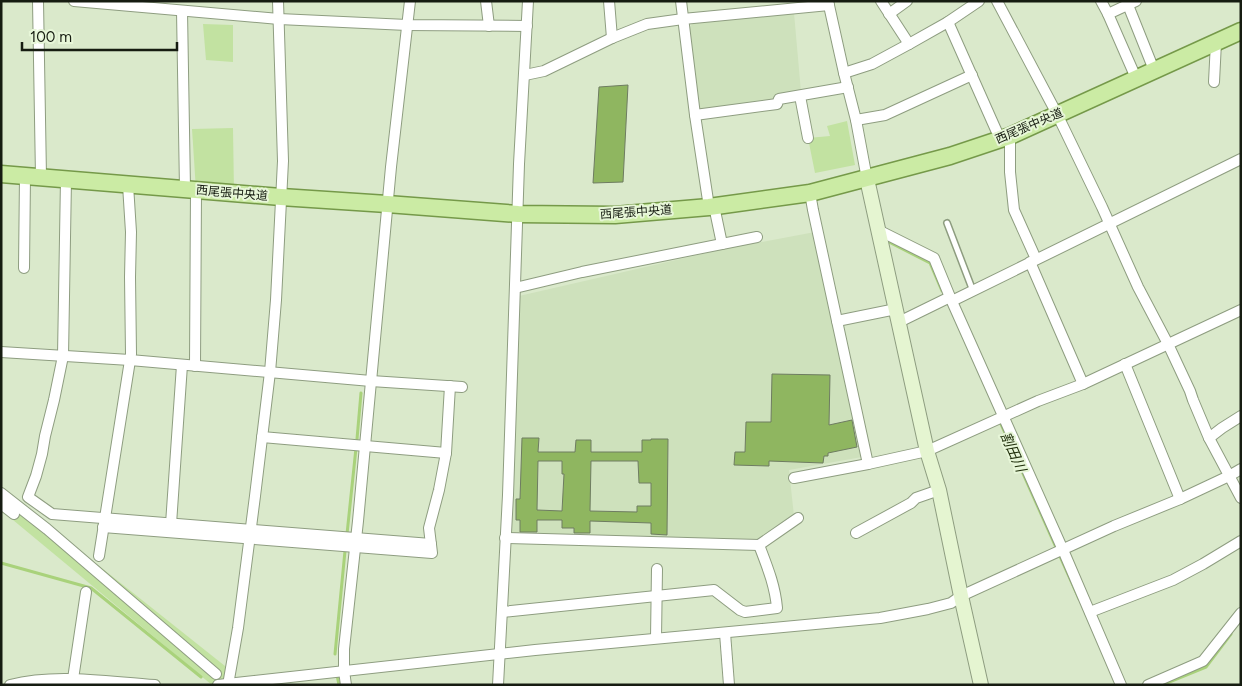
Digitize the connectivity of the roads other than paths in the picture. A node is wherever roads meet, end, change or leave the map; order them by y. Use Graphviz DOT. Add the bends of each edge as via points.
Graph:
graph roads {
  1 [pos="38,1"];
  2 [pos="278,1"];
  3 [pos="410,1"];
  4 [pos="486,1"];
  5 [pos="528,1"];
  6 [pos="609,1"];
  7 [pos="681,1"];
  8 [pos="881,1"];
  9 [pos="907,1"];
  10 [pos="979,1"];
  11 [pos="997,1"];
  12 [pos="1101,1"];
  13 [pos="81,2"];
  14 [pos="829,3"];
  15 [pos="1132,3"];
  16 [pos="132,4"];
  17 [pos="182,11"];
  18 [pos="889,14"];
  19 [pos="1108,14"];
  20 [pos="279,19"];
  21 [pos="684,19"];
  22 [pos="948,22"];
  23 [pos="407,26"];
  24 [pos="489,26"];
  25 [pos="527,26"];
  26 [pos="1241,31"];
  27 [pos="612,38"];
  28 [pos="1216,42"];
  29 [pos="909,44"];
  30 [pos="1154,70"];
  31 [pos="844,73"];
  32 [pos="972,74"];
  33 [pos="525,75"];
  34 [pos="1136,78"];
  35 [pos="1214,82"];
  36 [pos="848,88"];
  37 [pos="800,96"];
  38 [pos="1057,114"];
  39 [pos="695,116"];
  40 [pos="856,120"];
  41 [pos="1005,137"];
  42 [pos="808,138"];
  43 [pos="1241,159"];
  44 [pos="1,174"];
  45 [pos="33,176"];
  46 [pos="66,179"];
  47 [pos="867,179"];
  48 [pos="128,185"];
  49 [pos="190,190"];
  50 [pos="810,193"];
  51 [pos="281,197"];
  52 [pos="387,204"];
  53 [pos="711,207"];
  54 [pos="518,214"];
  55 [pos="947,222"];
  56 [pos="1109,222"];
  57 [pos="878,230"];
  58 [pos="757,237"];
  59 [pos="722,244"];
  60 [pos="1033,261"];
  61 [pos="24,268"];
  62 [pos="515,288"];
  63 [pos="973,291"];
  64 [pos="948,299"];
  65 [pos="1241,310"];
  66 [pos="897,316"];
  67 [pos="837,322"];
  68 [pos="1168,344"];
  69 [pos="1,352"];
  70 [pos="63,356"];
  71 [pos="130,360"];
  72 [pos="1125,364"];
  73 [pos="182,365"];
  74 [pos="195,366"];
  75 [pos="270,372"];
  76 [pos="371,381"];
  77 [pos="1083,384"];
  78 [pos="450,386"];
  79 [pos="462,387"];
  80 [pos="1241,416"];
  81 [pos="1000,418"];
  82 [pos="262,437"];
  83 [pos="1210,438"];
  84 [pos="364,446"];
  85 [pos="927,451"];
  86 [pos="446,453"];
  87 [pos="868,464"];
  88 [pos="1241,469"];
  89 [pos="1229,476"];
  90 [pos="794,478"];
  91 [pos="939,490"];
  92 [pos="1,493"];
  93 [pos="1241,498"];
  94 [pos="1180,499"];
  95 [pos="1,504"];
  96 [pos="14,514"];
  97 [pos="798,518"];
  98 [pos="104,523"];
  99 [pos="171,524"];
  100 [pos="856,533"];
  101 [pos="250,534"];
  102 [pos="505,538"];
  103 [pos="1241,541"];
  104 [pos="355,543"];
  105 [pos="759,545"];
  106 [pos="1060,551"];
  107 [pos="99,556"];
  108 [pos="656,569"];
  109 [pos="86,592"];
  110 [pos="961,596"];
  111 [pos="657,597"];
  112 [pos="502,612"];
  113 [pos="1090,612"];
  114 [pos="1241,613"];
  115 [pos="725,632"];
  116 [pos="656,638"];
  117 [pos="500,654"];
  118 [pos="344,671"];
  119 [pos="216,674"];
  120 [pos="73,679"];
  121 [pos="10,685"];
  122 [pos="155,685"];
  123 [pos="218,685"];
  124 [pos="228,685"];
  125 [pos="346,685"];
  126 [pos="498,685"];
  127 [pos="729,685"];
  128 [pos="981,685"];
  129 [pos="1121,685"];
  130 [pos="1148,685"];
  1 -- 45 [label="street"];
  2 -- 20 [label="street"];
  3 -- 23 [label="street"];
  4 -- 24 [label="street"];
  5 -- 25 [label="street"];
  6 -- 27 [label="street"];
  7 -- 21 [label="street"];
  8 -- 18 [label="street"];
  9 -- 18 [label="street"];
  10 -- 22 [label="street"];
  11 -- 38 [label="street"];
  12 -- 19 [label="street"];
  13 -- 16 [label="street"];
  14 -- 21 [label="street"];
  14 -- 31 [label="street"];
  15 -- 19 [label="street"];
  15 -- 30 [label="street"];
  16 -- 17 [label="street"];
  17 -- 20 [label="street"];
  17 -- 49 [label="street"];
  18 -- 29 [label="street"];
  19 -- 34 [label="street"];
  20 -- 23 [label="street"];
  20 -- 51 [label="street"];
  21 -- 27 [label="street" via="647,24"];
  21 -- 39 [label="street"];
  22 -- 29 [label="street"];
  22 -- 32 [label="street"];
  23 -- 24 [label="street"];
  23 -- 52 [label="street"];
  24 -- 25 [label="street"];
  25 -- 33 [label="street"];
  26 -- 28 [label="main road, 西尾張中央道"];
  27 -- 33 [label="street" via="544,71"];
  28 -- 30 [label="main road, 西尾張中央道"];
  28 -- 35 [label="street"];
  29 -- 31 [label="street" via="872,64"];
  30 -- 34 [label="main road, 西尾張中央道"];
  31 -- 36 [label="street"];
  32 -- 40 [label="street" via="885,115"];
  32 -- 41 [label="street"];
  33 -- 54 [label="street"];
  34 -- 38 [label="main road, 西尾張中央道"];
  36 -- 37 [label="street"];
  36 -- 40 [label="street"];
  37 -- 39 [label="street" via="780,99 777,104"];
  37 -- 42 [label="street"];
  38 -- 41 [label="main road, 西尾張中央道"];
  38 -- 56 [label="street"];
  39 -- 53 [label="street"];
  40 -- 47 [label="street"];
  41 -- 47 [label="main road, 西尾張中央道"];
  41 -- 60 [label="street" via="1014,210"];
  43 -- 56 [label="street"];
  44 -- 45 [label="main road, 西尾張中央道"];
  45 -- 46 [label="main road, 西尾張中央道"];
  45 -- 61 [label="street"];
  46 -- 48 [label="main road, 西尾張中央道"];
  46 -- 70 [label="street"];
  47 -- 50 [label="main road, 西尾張中央道"];
  47 -- 57 [label="street"];
  48 -- 49 [label="main road, 西尾張中央道"];
  48 -- 71 [label="street"];
  49 -- 51 [label="main road, 西尾張中央道"];
  49 -- 74 [label="street"];
  50 -- 53 [label="main road, 西尾張中央道"];
  50 -- 67 [label="street"];
  51 -- 52 [label="main road, 西尾張中央道"];
  51 -- 75 [label="street"];
  52 -- 54 [label="main road, 西尾張中央道"];
  52 -- 76 [label="street"];
  53 -- 54 [label="main road, 西尾張中央道" via="615,215"];
  53 -- 59 [label="street"];
  54 -- 62 [label="street"];
  55 -- 63 [label="lane"];
  56 -- 60 [label="street"];
  56 -- 68 [label="street"];
  57 -- 64 [label="street" via="934,258"];
  57 -- 66 [label="street"];
  58 -- 59 [label="street"];
  59 -- 62 [label="street"];
  60 -- 63 [label="street"];
  60 -- 77 [label="street"];
  62 -- 102 [label="street"];
  63 -- 64 [label="street"];
  64 -- 66 [label="street"];
  64 -- 81 [label="street"];
  65 -- 68 [label="street"];
  66 -- 67 [label="street"];
  66 -- 85 [label="street"];
  67 -- 87 [label="street"];
  68 -- 72 [label="street"];
  68 -- 83 [label="street"];
  69 -- 70 [label="street"];
  70 -- 71 [label="street"];
  70 -- 98 [label="street" via="42,454 28,498 52,514"];
  71 -- 73 [label="street"];
  71 -- 98 [label="street"];
  72 -- 77 [label="street"];
  72 -- 94 [label="street"];
  73 -- 74 [label="street"];
  73 -- 99 [label="street"];
  74 -- 75 [label="street"];
  75 -- 76 [label="street"];
  75 -- 82 [label="street"];
  76 -- 78 [label="street"];
  76 -- 84 [label="street"];
  77 -- 81 [label="street"];
  78 -- 79 [label="street"];
  78 -- 86 [label="street"];
  80 -- 83 [label="street"];
  81 -- 85 [label="street"];
  81 -- 106 [label="street"];
  82 -- 84 [label="street"];
  82 -- 101 [label="street"];
  83 -- 89 [label="street"];
  84 -- 86 [label="street"];
  84 -- 104 [label="street"];
  85 -- 87 [label="street"];
  85 -- 91 [label="street"];
  86 -- 104 [label="street" via="429,528 432,553"];
  87 -- 90 [label="street"];
  88 -- 89 [label="street"];
  89 -- 93 [label="street"];
  89 -- 94 [label="street"];
  91 -- 100 [label="street" via="916,498"];
  91 -- 110 [label="street"];
  92 -- 119 [label="street"];
  94 -- 106 [label="street"];
  95 -- 96 [label="street"];
  97 -- 105 [label="street"];
  98 -- 99 [label="street"];
  98 -- 101 [label="street"];
  98 -- 107 [label="street"];
  99 -- 101 [label="street"];
  101 -- 104 [label="street"];
  101 -- 124 [label="street"];
  102 -- 105 [label="street"];
  102 -- 112 [label="street"];
  103 -- 113 [label="street" via="1173,580"];
  104 -- 118 [label="street"];
  105 -- 111 [label="street" via="776,593 777,608 745,612 714,590"];
  106 -- 110 [label="street"];
  106 -- 113 [label="street"];
  108 -- 111 [label="street"];
  109 -- 120 [label="street"];
  110 -- 115 [label="street" via="951,603 880,618"];
  110 -- 128 [label="street"];
  111 -- 112 [label="street"];
  111 -- 116 [label="street"];
  112 -- 117 [label="street"];
  113 -- 129 [label="street"];
  114 -- 130 [label="street" via="1203,661"];
  115 -- 116 [label="street"];
  115 -- 127 [label="street"];
  116 -- 117 [label="street"];
  117 -- 118 [label="street"];
  117 -- 126 [label="street"];
  118 -- 124 [label="street"];
  118 -- 125 [label="street"];
  120 -- 121 [label="street"];
  120 -- 122 [label="street"];
  123 -- 124 [label="street"];
}
